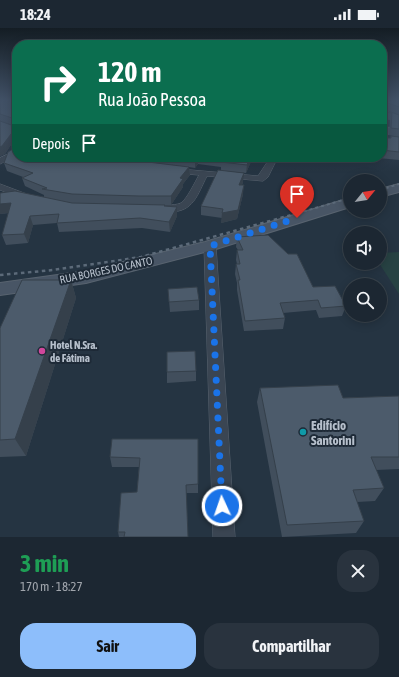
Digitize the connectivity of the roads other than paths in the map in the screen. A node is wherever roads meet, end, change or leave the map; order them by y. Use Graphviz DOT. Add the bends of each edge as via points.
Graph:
graph roads {
  1 [pos="387,131"];
  2 [pos="399,132"];
  3 [pos="387,140"];
  4 [pos="399,141"];
  5 [pos="12,155"];
  6 [pos="0,161"];
  7 [pos="271,163"];
  8 [pos="160,168"];
  9 [pos="204,174"];
  10 [pos="0,187"];
  11 [pos="399,188"];
  12 [pos="387,192"];
  13 [pos="43,202"];
  14 [pos="343,204"];
  15 [pos="147,210"];
  16 [pos="210,246"];
  17 [pos="0,289"];
  18 [pos="224,537"];
  1 -- 2 [label="main road"];
  3 -- 4 [label="main road"];
  5 -- 6 [label="street"];
  7 -- 9 [label="street" via="264,178 260,179"];
  8 -- 9 [label="street"];
  9 -- 15 [label="street" via="187,204 175,208"];
  10 -- 13 [label="street"];
  11 -- 12 [label="main road"];
  14 -- 16 [label="main road, RUA BORGES DO CANTO"];
  16 -- 17 [label="main road, RUA BORGES DO CANTO" via="86,277"];
  16 -- 18 [label="street"];
}
